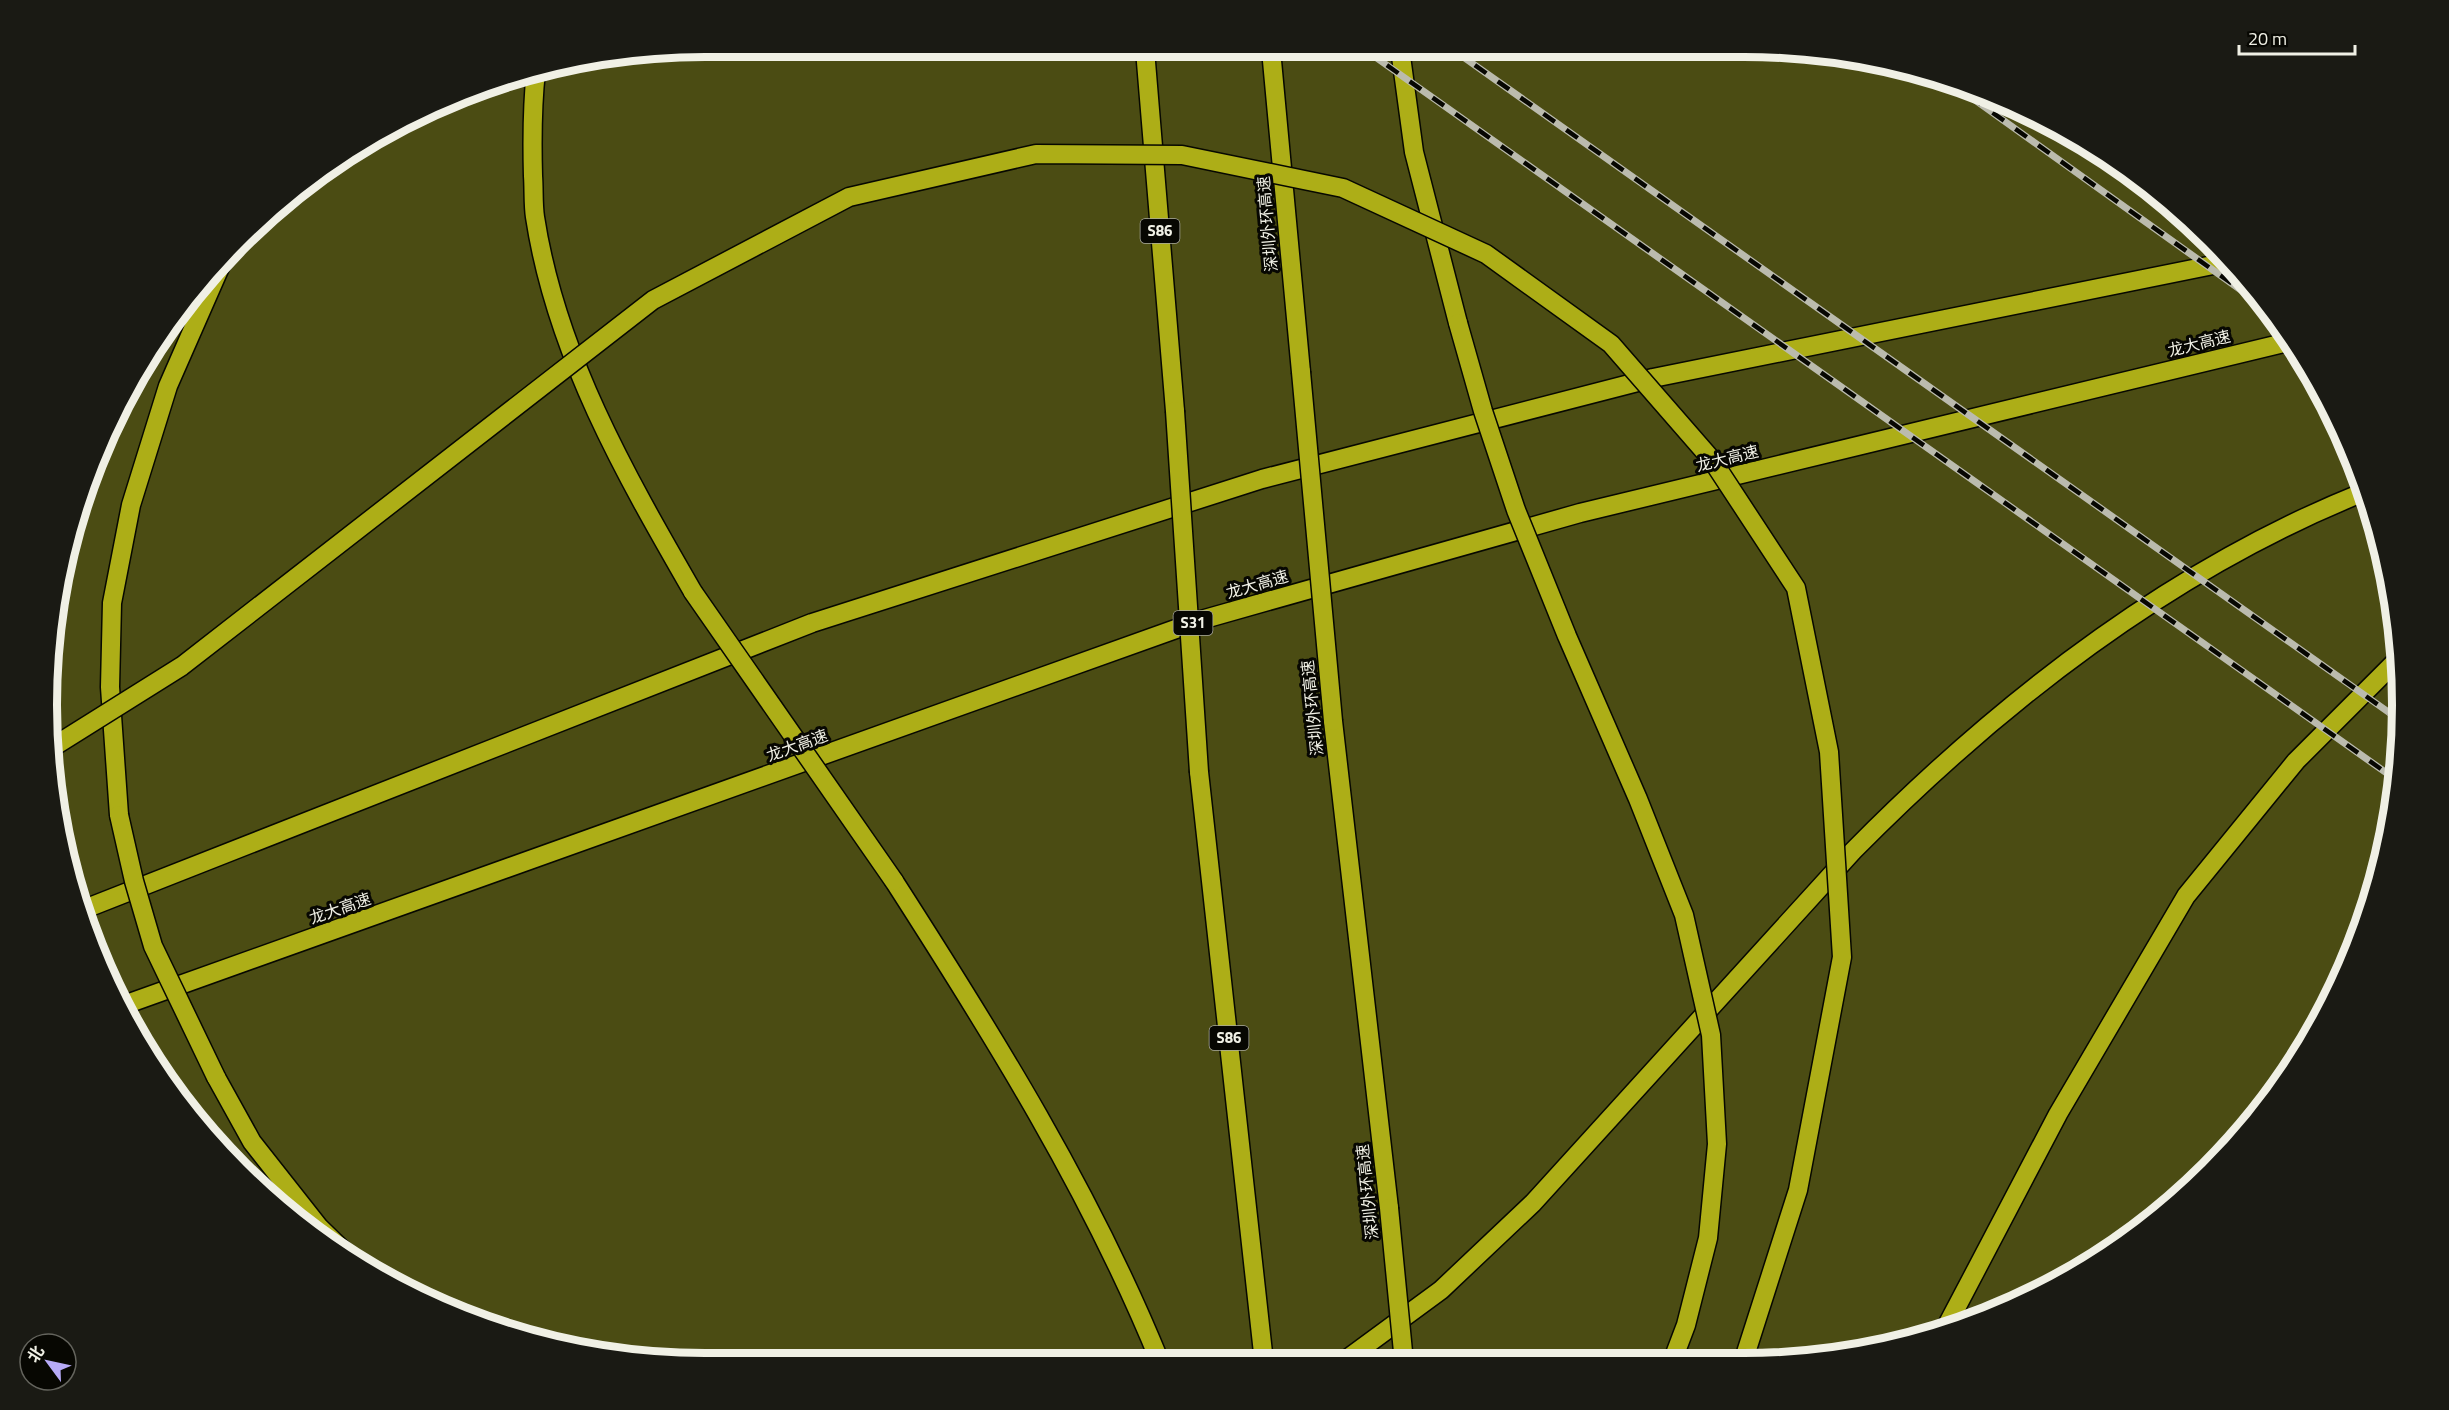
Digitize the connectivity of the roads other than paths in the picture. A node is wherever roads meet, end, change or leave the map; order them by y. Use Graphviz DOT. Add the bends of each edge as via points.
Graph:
graph roads {
  1 [pos="1146,57"];
  2 [pos="1401,57"];
  3 [pos="1271,58"];
  4 [pos="535,80"];
  5 [pos="2218,264"];
  6 [pos="212,285"];
  7 [pos="2282,343"];
  8 [pos="2357,495"];
  9 [pos="2391,666"];
  10 [pos="58,744"];
  11 [pos="89,907"];
  12 [pos="130,1003"];
  13 [pos="315,1222"];
  14 [pos="1950,1320"];
  15 [pos="1156,1353"];
  16 [pos="1263,1353"];
  17 [pos="1355,1353"];
  18 [pos="1403,1353"];
  19 [pos="1675,1353"];
  20 [pos="1746,1353"];
  1 -- 16 [label="highway, S86, bridge" via="1199,772"];
  2 -- 19 [label="highway, bridge" via="1414,152 1483,411 1516,510 1684,915 1712,1035 1717,1144 1708,1238"];
  3 -- 18 [label="highway, 深圳外环高速, bridge" via="1332,721"];
  4 -- 15 [label="highway, bridge" via="534,215 551,296 585,389 628,479 693,592 894,881 991,1032 1088,1209"];
  5 -- 11 [label="highway" via="1653,378 1262,479 812,623"];
  6 -- 13 [label="highway, bridge" via="168,386 131,505 112,603 114,760 119,815 153,946 216,1077 252,1142"];
  7 -- 12 [label="highway, 龙大高速 / S31" via="1580,513 1201,620"];
  8 -- 17 [label="highway" via="2259,539 2173,589 2044,679 1980,730 1907,796 1777,933 1533,1203 1441,1290"];
  9 -- 14 [label="highway" via="2296,761 2186,896 2058,1114"];
  10 -- 20 [label="highway, bridge" via="182,666 653,300 849,197 1036,154 1182,155 1343,188 1486,254 1611,344 1712,460 1796,588 1830,752 1842,957 1798,1190"];
}
